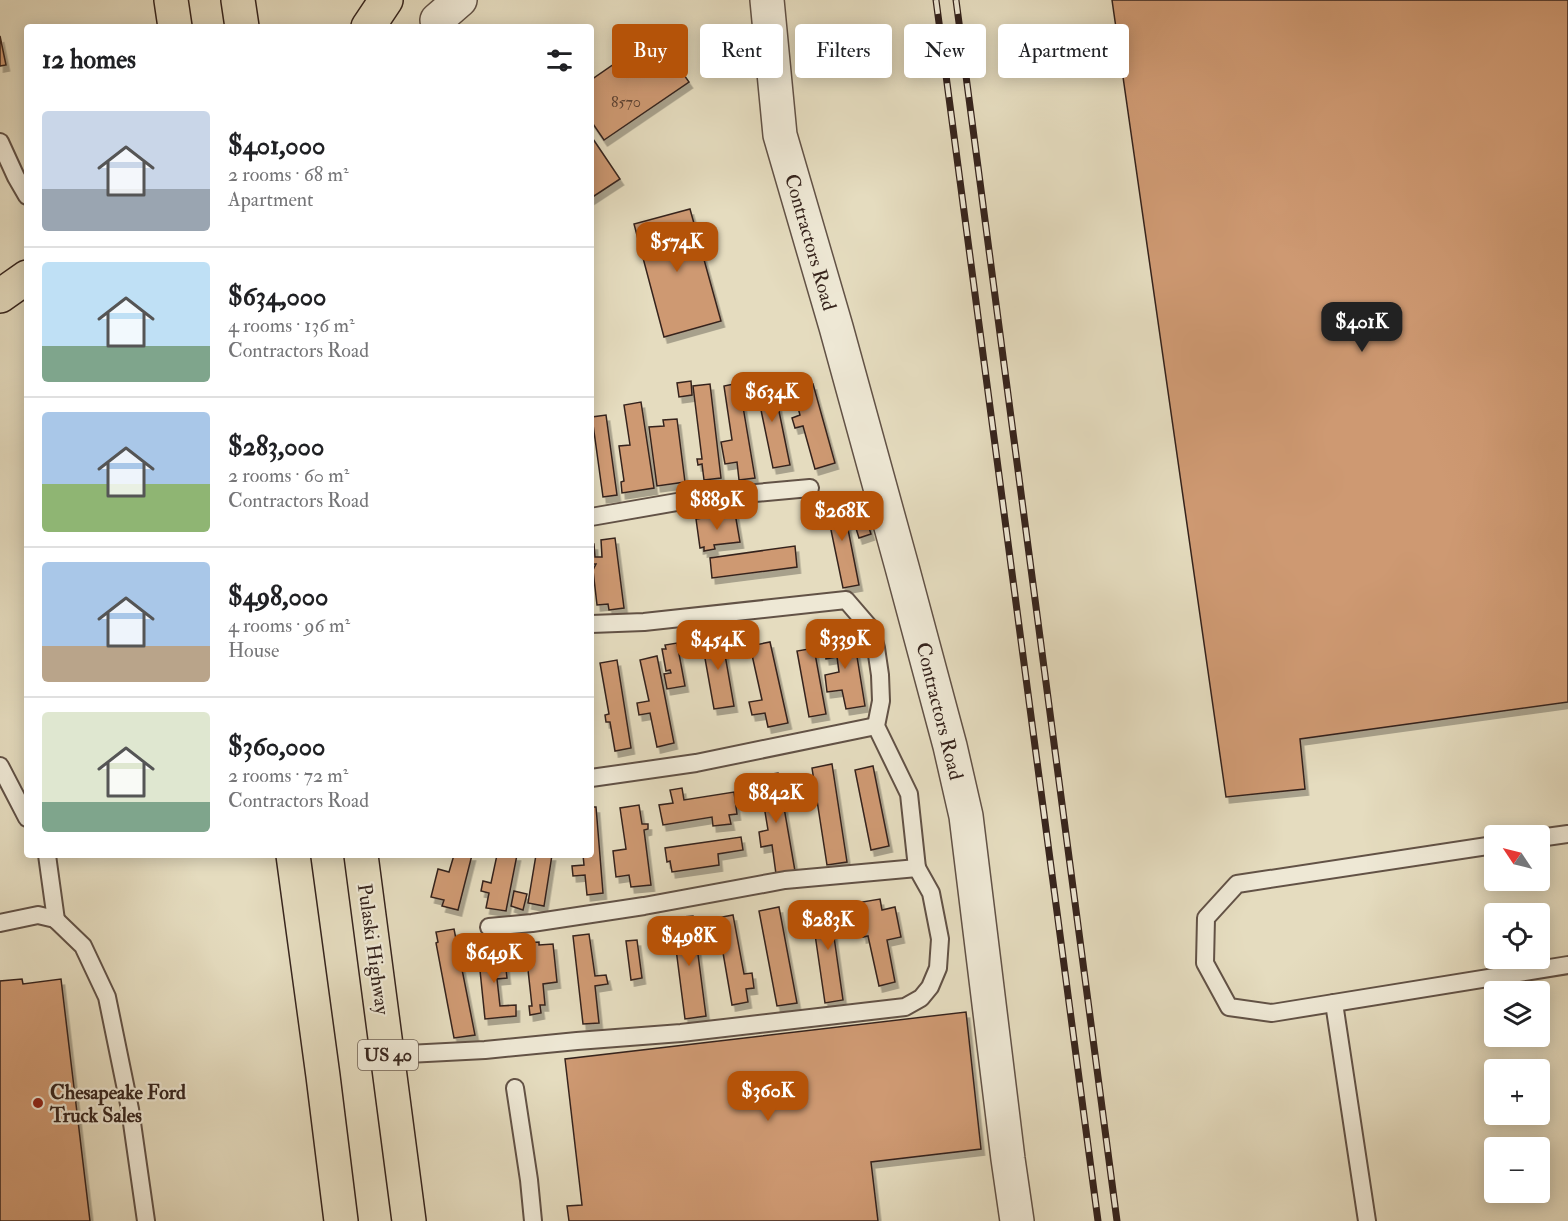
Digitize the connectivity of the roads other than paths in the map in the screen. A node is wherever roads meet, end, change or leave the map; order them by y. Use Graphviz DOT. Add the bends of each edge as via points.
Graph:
graph roads {
  1 [pos="163,0"];
  2 [pos="171,0"];
  3 [pos="238,0"];
  4 [pos="386,0"];
  5 [pos="767,0"];
  6 [pos="163,24"];
  7 [pos="175,24"];
  8 [pos="242,24"];
  9 [pos="370,24"];
  10 [pos="0,141"];
  11 [pos="24,191"];
  12 [pos="810,488"];
  13 [pos="594,517"];
  14 [pos="594,624"];
  15 [pos="876,726"];
  16 [pos="0,766"];
  17 [pos="594,778"];
  18 [pos="24,812"];
  19 [pos="1568,834"];
  20 [pos="1550,836"];
  21 [pos="1484,847"];
  22 [pos="47,858"];
  23 [pos="293,858"];
  24 [pos="361,858"];
  25 [pos="917,868"];
  26 [pos="56,920"];
  27 [pos="0,923"];
  28 [pos="489,927"];
  29 [pos="1568,965"];
  30 [pos="1334,1003"];
  31 [pos="388,1055"];
  32 [pos="515,1088"];
  33 [pos="146,1221"];
  34 [pos="341,1221"];
  35 [pos="409,1221"];
  36 [pos="533,1221"];
  37 [pos="1017,1221"];
  38 [pos="1366,1221"];
  1 -- 6 [label="highway"];
  2 -- 7 [label="highway"];
  3 -- 8 [label="highway"];
  4 -- 9 [label="highway"];
  5 -- 37 [label="street, Contractors Road" via="780,135 902,567 966,816"];
  10 -- 11 [label="lane"];
  12 -- 13 [label="lane" via="700,498"];
  14 -- 15 [label="lane" via="846,600 871,628 876,648 881,701"];
  15 -- 17 [label="lane" via="696,763"];
  15 -- 25 [label="lane" via="909,794"];
  16 -- 18 [label="lane"];
  19 -- 20 [label="lane"];
  21 -- 30 [label="lane" via="1237,884 1206,918 1205,963 1229,1007 1272,1013"];
  22 -- 26 [label="lane"];
  23 -- 34 [label="highway"];
  24 -- 31 [label="highway, Pulaski Highway / US 40"];
  25 -- 28 [label="lane" via="785,880 644,906"];
  25 -- 31 [label="lane" via="931,893 940,939 938,968 921,998 905,1007 681,1033"];
  26 -- 27 [label="lane" via="38,915"];
  26 -- 33 [label="lane" via="83,946 107,997 130,1109"];
  29 -- 30 [label="lane"];
  30 -- 38 [label="lane"];
  31 -- 35 [label="highway, Pulaski Highway / US 40"];
  32 -- 36 [label="lane"];
}
